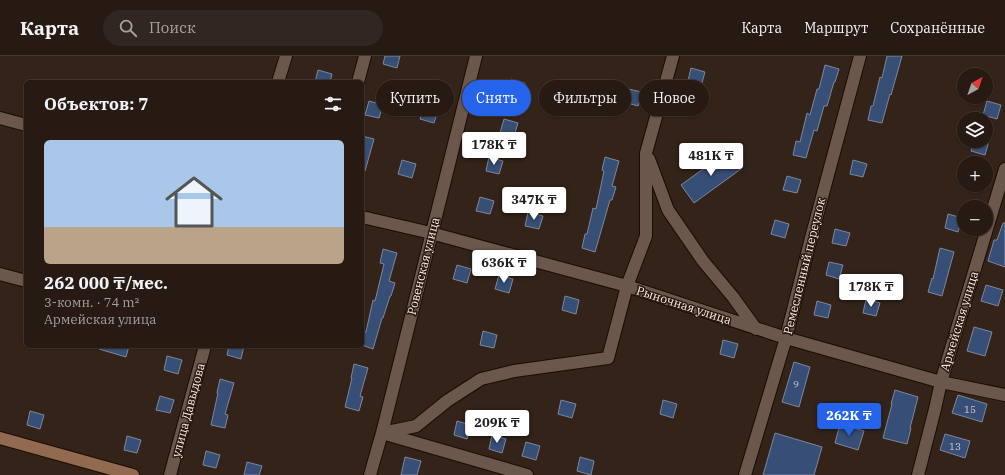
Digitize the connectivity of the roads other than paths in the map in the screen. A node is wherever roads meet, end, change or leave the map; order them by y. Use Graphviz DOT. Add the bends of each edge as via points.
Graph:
graph roads {
  1 [pos="286,56"];
  2 [pos="365,56"];
  3 [pos="476,56"];
  4 [pos="673,56"];
  5 [pos="860,56"];
  6 [pos="279,80"];
  7 [pos="359,80"];
  8 [pos="0,118"];
  9 [pos="24,124"];
  10 [pos="646,153"];
  11 [pos="1005,168"];
  12 [pos="364,216"];
  13 [pos="431,233"];
  14 [pos="0,274"];
  15 [pos="24,281"];
  16 [pos="627,286"];
  17 [pos="756,328"];
  18 [pos="786,338"];
  19 [pos="204,348"];
  20 [pos="941,382"];
  21 [pos="1005,395"];
  22 [pos="382,433"];
  23 [pos="0,438"];
  24 [pos="133,475"];
  25 [pos="170,475"];
  26 [pos="370,475"];
  27 [pos="527,475"];
  28 [pos="745,475"];
  29 [pos="918,475"];
  1 -- 6 [label="street"];
  2 -- 7 [label="street"];
  3 -- 13 [label="street, Ровенская улица"];
  4 -- 10 [label="street"];
  5 -- 18 [label="street, Ремесленный переулок"];
  8 -- 9 [label="street"];
  10 -- 16 [label="street" via="646,236"];
  10 -- 17 [label="street" via="668,210 703,261"];
  11 -- 20 [label="street, Армейская улица"];
  12 -- 13 [label="street, Рыночная улица"];
  13 -- 16 [label="street, Рыночная улица"];
  13 -- 22 [label="street, Ровенская улица"];
  14 -- 15 [label="street"];
  16 -- 17 [label="street, Рыночная улица"];
  16 -- 22 [label="street" via="608,358 514,371 481,379 446,401 416,426"];
  17 -- 18 [label="street, Рыночная улица"];
  18 -- 20 [label="street, Рыночная улица"];
  18 -- 28 [label="street, Ремесленный переулок"];
  19 -- 25 [label="street, улица Давыдова"];
  20 -- 21 [label="street, Рыночная улица"];
  20 -- 29 [label="street, Армейская улица"];
  22 -- 26 [label="street, Ровенская улица"];
  22 -- 27 [label="street"];
  23 -- 24 [label="main road"];
}
